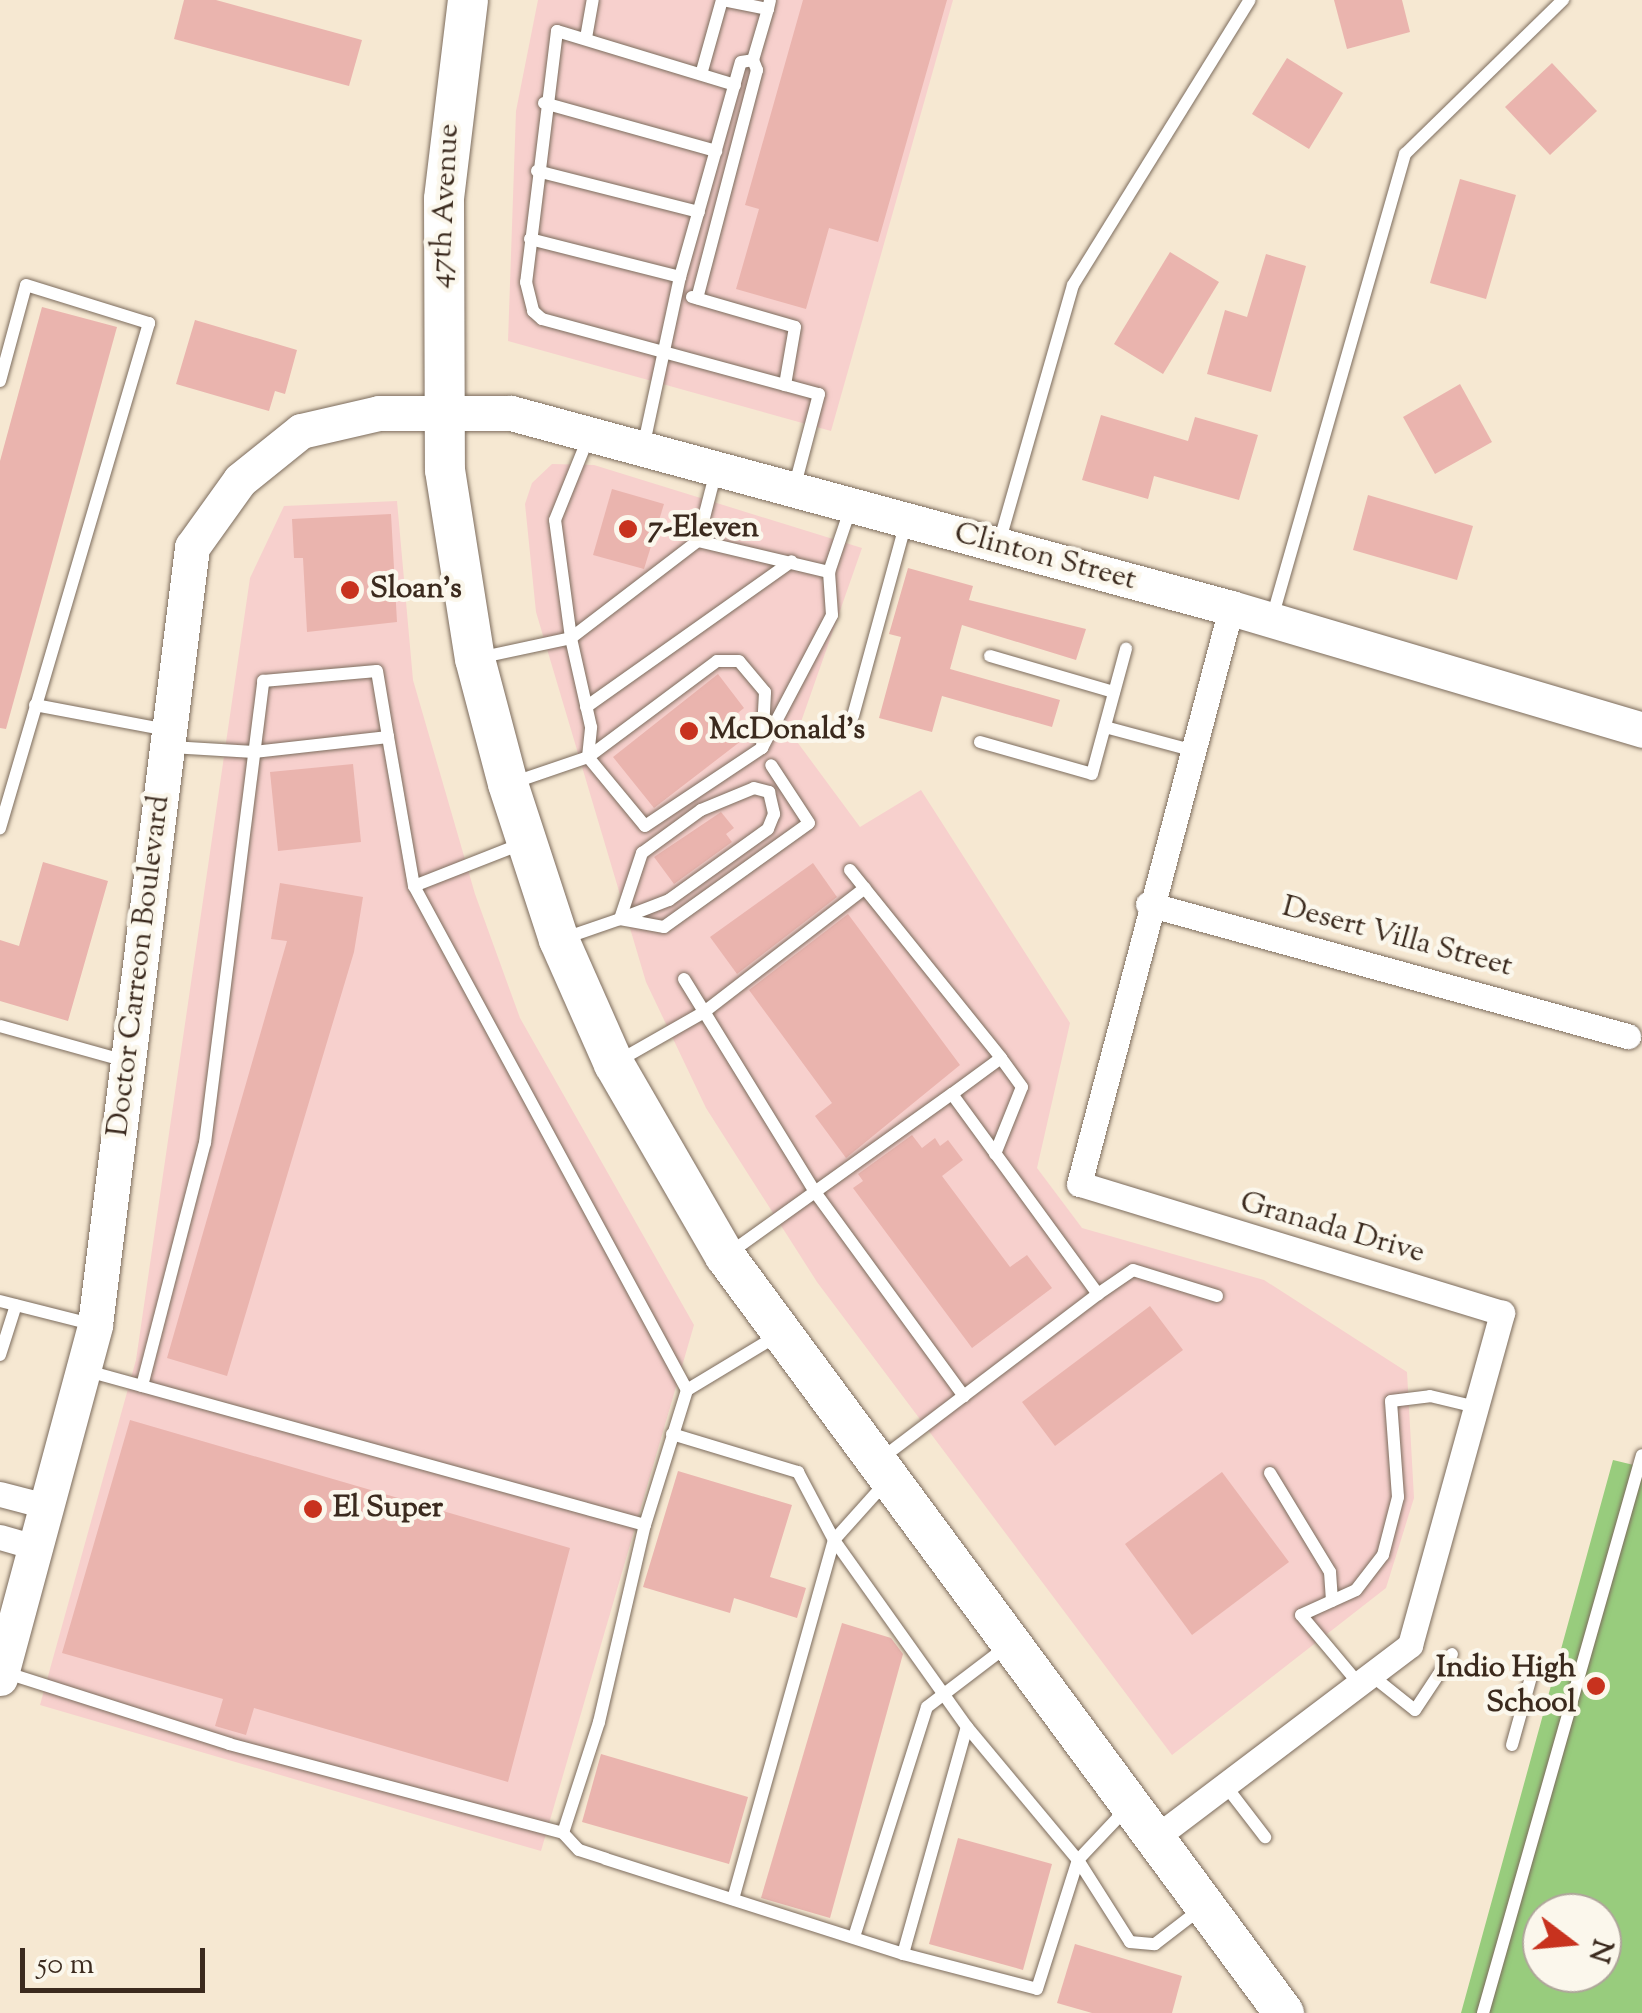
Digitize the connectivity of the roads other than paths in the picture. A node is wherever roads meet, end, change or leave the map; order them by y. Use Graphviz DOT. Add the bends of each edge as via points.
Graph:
graph roads {
  1 [pos="468,0"];
  2 [pos="594,0"];
  3 [pos="722,0"];
  4 [pos="1250,0"];
  5 [pos="1563,0"];
  6 [pos="769,5"];
  7 [pos="586,38"];
  8 [pos="753,60"];
  9 [pos="702,71"];
  10 [pos="735,85"];
  11 [pos="544,103"];
  12 [pos="716,151"];
  13 [pos="537,171"];
  14 [pos="699,212"];
  15 [pos="530,239"];
  16 [pos="680,277"];
  17 [pos="676,292"];
  18 [pos="697,298"];
  19 [pos="659,352"];
  20 [pos="0,381"];
  21 [pos="785,385"];
  22 [pos="443,413"];
  23 [pos="590,434"];
  24 [pos="643,449"];
  25 [pos="716,468"];
  26 [pos="794,490"];
  27 [pos="852,505"];
  28 [pos="906,520"];
  29 [pos="698,541"];
  30 [pos="998,545"];
  31 [pos="792,562"];
  32 [pos="829,572"];
  33 [pos="1231,608"];
  34 [pos="1272,620"];
  35 [pos="571,638"];
  36 [pos="1126,649"];
  37 [pos="990,656"];
  38 [pos="476,659"];
  39 [pos="1114,692"];
  40 [pos="36,705"];
  41 [pos="586,707"];
  42 [pos="853,716"];
  43 [pos="1105,726"];
  44 [pos="1642,730"];
  45 [pos="388,737"];
  46 [pos="168,738"];
  47 [pos="980,742"];
  48 [pos="762,748"];
  49 [pos="1191,750"];
  50 [pos="254,752"];
  51 [pos="588,757"];
  52 [pos="771,765"];
  53 [pos="508,784"];
  54 [pos="0,828"];
  55 [pos="527,842"];
  56 [pos="850,870"];
  57 [pos="414,886"];
  58 [pos="865,888"];
  59 [pos="1148,904"];
  60 [pos="620,919"];
  61 [pos="560,940"];
  62 [pos="684,978"];
  63 [pos="704,1012"];
  64 [pos="0,1026"];
  65 [pos="1628,1036"];
  66 [pos="1001,1058"];
  67 [pos="128,1062"];
  68 [pos="614,1064"];
  69 [pos="952,1094"];
  70 [pos="995,1154"];
  71 [pos="815,1192"];
  72 [pos="725,1256"];
  73 [pos="1098,1294"];
  74 [pos="1217,1296"];
  75 [pos="0,1301"];
  76 [pos="16,1305"];
  77 [pos="95,1325"];
  78 [pos="780,1334"];
  79 [pos="0,1355"];
  80 [pos="84,1370"];
  81 [pos="142,1386"];
  82 [pos="687,1390"];
  83 [pos="964,1396"];
  84 [pos="1476,1407"];
  85 [pos="672,1434"];
  86 [pos="1642,1455"];
  87 [pos="881,1472"];
  88 [pos="1270,1473"];
  89 [pos="0,1494"];
  90 [pos="46,1506"];
  91 [pos="646,1525"];
  92 [pos="0,1537"];
  93 [pos="834,1540"];
  94 [pos="36,1547"];
  95 [pos="1332,1601"];
  96 [pos="1009,1645"];
  97 [pos="1452,1654"];
  98 [pos="1,1674"];
  99 [pos="1531,1676"];
  100 [pos="1365,1680"];
  101 [pos="942,1691"];
  102 [pos="967,1727"];
  103 [pos="1512,1745"];
  104 [pos="1225,1784"];
  105 [pos="1130,1804"];
  106 [pos="564,1834"];
  107 [pos="1265,1837"];
  108 [pos="1156,1838"];
  109 [pos="1078,1860"];
  110 [pos="733,1899"];
  111 [pos="1205,1905"];
  112 [pos="854,1937"];
  113 [pos="904,1954"];
  114 [pos="1284,2013"];
  115 [pos="1484,2013"];
  1 -- 22 [label="main road, 47th Avenue" via="444,199"];
  2 -- 7 [label="lane"];
  3 -- 6 [label="lane"];
  3 -- 9 [label="lane"];
  4 -- 30 [label="lane" via="1072,285"];
  5 -- 34 [label="lane" via="1404,154"];
  6 -- 8 [label="lane"];
  7 -- 9 [label="lane"];
  7 -- 11 [label="lane" via="558,31"];
  8 -- 10 [label="lane" via="742,62"];
  8 -- 18 [label="lane" via="758,70"];
  9 -- 10 [label="lane"];
  10 -- 12 [label="lane"];
  11 -- 12 [label="lane"];
  11 -- 13 [label="lane"];
  12 -- 14 [label="lane"];
  13 -- 14 [label="lane"];
  13 -- 15 [label="lane"];
  14 -- 16 [label="lane"];
  15 -- 16 [label="lane"];
  15 -- 19 [label="lane" via="526,282 532,310"];
  16 -- 17 [label="lane"];
  17 -- 18 [label="lane"];
  17 -- 19 [label="lane"];
  18 -- 21 [label="lane" via="795,327"];
  19 -- 21 [label="lane"];
  19 -- 24 [label="lane"];
  20 -- 40 [label="lane" via="26,285 149,323"];
  21 -- 26 [label="lane" via="820,394"];
  22 -- 23 [label="main road, Clinton Street" via="511,413"];
  22 -- 38 [label="main road, 47th Avenue" via="457,566"];
  22 -- 46 [label="main road, Doctor Carreon Boulevard" via="379,413 301,431 240,480 192,547"];
  23 -- 24 [label="main road, Clinton Street"];
  23 -- 35 [label="lane" via="555,520"];
  24 -- 25 [label="main road, Clinton Street"];
  25 -- 26 [label="main road, Clinton Street"];
  25 -- 29 [label="lane"];
  26 -- 27 [label="main road, Clinton Street"];
  27 -- 28 [label="main road, Clinton Street"];
  27 -- 32 [label="lane"];
  28 -- 30 [label="main road, Clinton Street"];
  28 -- 42 [label="lane"];
  29 -- 31 [label="lane"];
  29 -- 35 [label="lane"];
  30 -- 33 [label="main road, Clinton Street"];
  31 -- 32 [label="lane"];
  31 -- 41 [label="lane"];
  32 -- 48 [label="lane" via="832,615"];
  33 -- 34 [label="main road, Clinton Street"];
  33 -- 49 [label="street, Granada Drive"];
  34 -- 44 [label="main road, Clinton Street"];
  35 -- 38 [label="lane"];
  35 -- 41 [label="lane"];
  36 -- 39 [label="lane"];
  37 -- 39 [label="lane"];
  38 -- 53 [label="main road, 47th Avenue"];
  39 -- 43 [label="lane"];
  40 -- 46 [label="lane"];
  40 -- 54 [label="lane"];
  41 -- 51 [label="lane"];
  43 -- 47 [label="lane" via="1092,774"];
  43 -- 49 [label="lane"];
  45 -- 50 [label="lane"];
  45 -- 50 [label="lane" via="377,671 263,681"];
  45 -- 57 [label="lane"];
  46 -- 50 [label="lane"];
  46 -- 67 [label="main road, Doctor Carreon Boulevard"];
  48 -- 51 [label="lane" via="644,826"];
  48 -- 51 [label="lane" via="764,692 739,661 717,661"];
  49 -- 59 [label="street, Granada Drive"];
  50 -- 81 [label="lane" via="205,1143"];
  51 -- 53 [label="lane"];
  52 -- 60 [label="lane" via="809,823 664,927"];
  53 -- 55 [label="main road, 47th Avenue"];
  55 -- 57 [label="lane"];
  55 -- 61 [label="main road, 47th Avenue"];
  56 -- 58 [label="lane"];
  57 -- 82 [label="lane"];
  58 -- 63 [label="lane"];
  58 -- 66 [label="lane"];
  59 -- 65 [label="street, Desert Villa Street"];
  59 -- 84 [label="street, Granada Drive" via="1079,1184 1502,1314"];
  60 -- 60 [label="lane" via="669,900 768,829 774,814 769,792 731,794 642,853"];
  60 -- 61 [label="lane"];
  61 -- 68 [label="main road, 47th Avenue"];
  62 -- 63 [label="lane"];
  63 -- 68 [label="lane"];
  63 -- 71 [label="lane"];
  64 -- 67 [label="lane"];
  66 -- 69 [label="lane"];
  66 -- 70 [label="lane" via="1022,1087"];
  67 -- 77 [label="main road, Doctor Carreon Boulevard"];
  68 -- 72 [label="main road, 47th Avenue"];
  69 -- 70 [label="lane"];
  69 -- 71 [label="lane"];
  70 -- 73 [label="lane"];
  71 -- 72 [label="lane"];
  71 -- 83 [label="lane"];
  72 -- 78 [label="main road, 47th Avenue"];
  73 -- 74 [label="lane" via="1133,1270"];
  73 -- 83 [label="lane"];
  75 -- 76 [label="lane"];
  76 -- 77 [label="lane"];
  76 -- 79 [label="lane"];
  77 -- 80 [label="main road, Doctor Carreon Boulevard"];
  78 -- 82 [label="lane"];
  78 -- 87 [label="main road, 47th Avenue"];
  80 -- 81 [label="lane"];
  80 -- 90 [label="main road, Doctor Carreon Boulevard"];
  81 -- 91 [label="lane"];
  82 -- 85 [label="lane"];
  83 -- 87 [label="lane"];
  84 -- 95 [label="lane" via="1430,1396 1390,1401 1398,1496 1383,1556 1356,1590"];
  84 -- 100 [label="street, Granada Drive" via="1410,1646"];
  85 -- 91 [label="lane"];
  85 -- 93 [label="lane" via="798,1472"];
  86 -- 115 [label="lane"];
  87 -- 93 [label="lane"];
  87 -- 96 [label="main road, 47th Avenue"];
  88 -- 95 [label="lane" via="1330,1572"];
  89 -- 90 [label="street"];
  90 -- 94 [label="main road, Doctor Carreon Boulevard"];
  91 -- 106 [label="lane" via="599,1722"];
  92 -- 94 [label="street"];
  93 -- 101 [label="lane"];
  93 -- 110 [label="lane"];
  94 -- 98 [label="main road, Doctor Carreon Boulevard"];
  95 -- 100 [label="lane" via="1301,1615"];
  96 -- 101 [label="lane"];
  96 -- 105 [label="main road, 47th Avenue"];
  97 -- 100 [label="lane" via="1414,1710"];
  98 -- 106 [label="lane" via="229,1744"];
  99 -- 103 [label="lane"];
  100 -- 104 [label="street, Granada Drive"];
  101 -- 102 [label="lane"];
  101 -- 112 [label="lane" via="927,1706"];
  102 -- 109 [label="lane"];
  102 -- 113 [label="lane"];
  104 -- 107 [label="lane"];
  104 -- 108 [label="street, Granada Drive"];
  105 -- 108 [label="main road, 47th Avenue"];
  105 -- 109 [label="lane"];
  106 -- 110 [label="lane" via="579,1850"];
  108 -- 111 [label="main road, 47th Avenue"];
  109 -- 111 [label="lane" via="1130,1942 1155,1944"];
  109 -- 113 [label="lane" via="1037,1988"];
  110 -- 112 [label="lane"];
  111 -- 114 [label="main road, 47th Avenue"];
  112 -- 113 [label="lane"];
}
